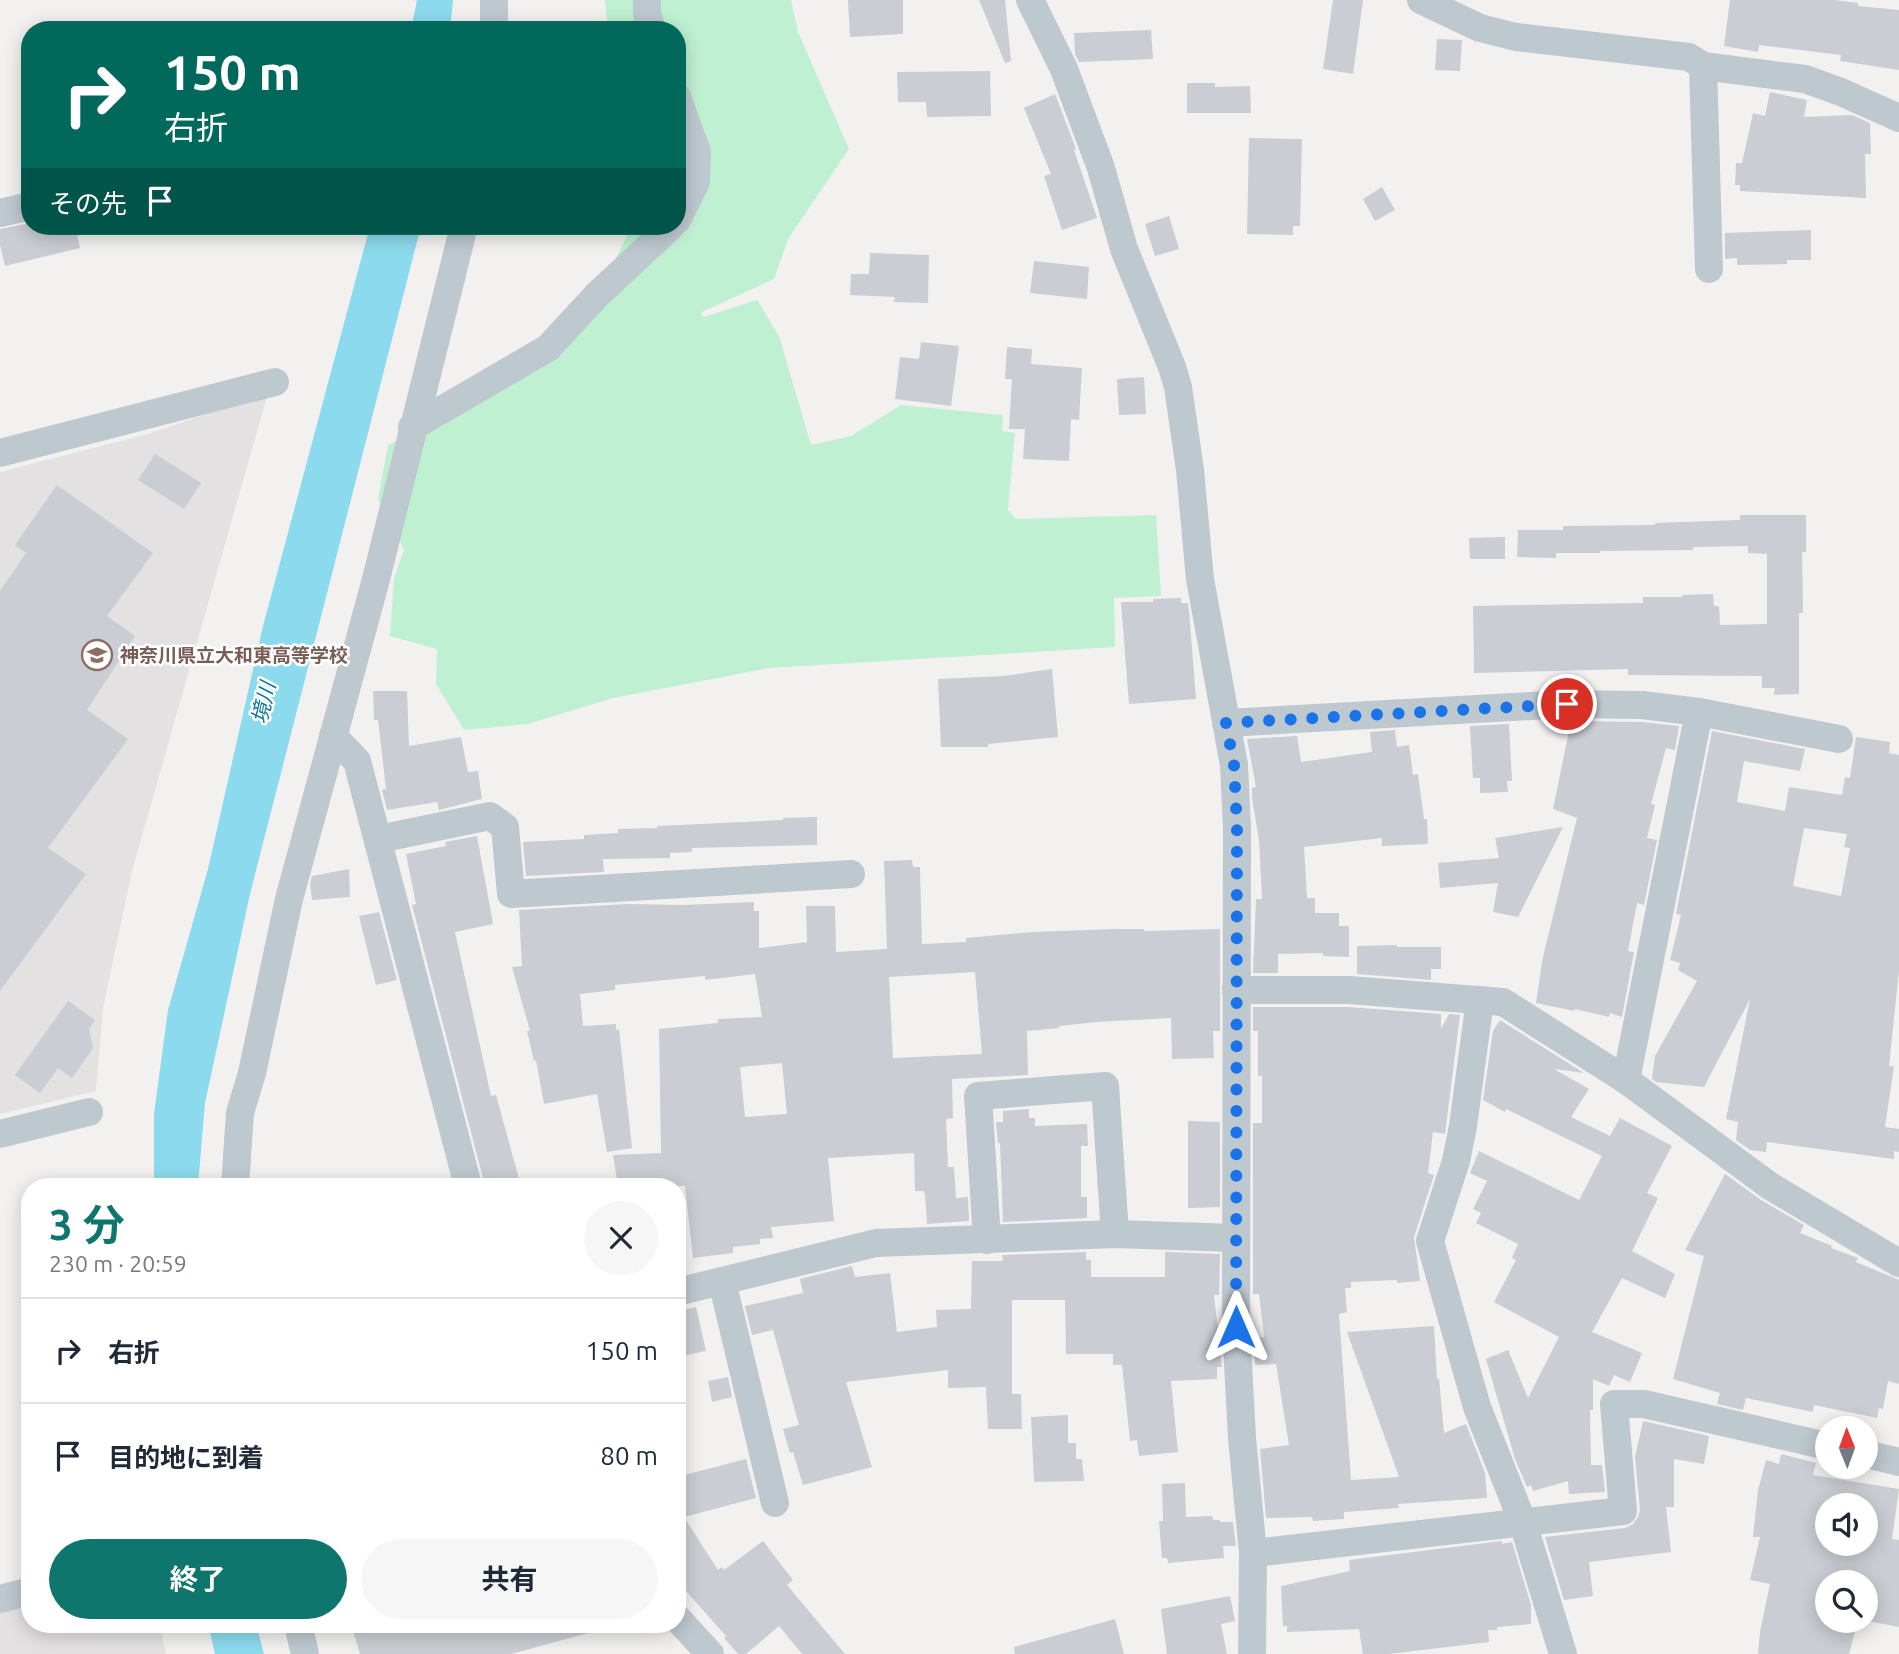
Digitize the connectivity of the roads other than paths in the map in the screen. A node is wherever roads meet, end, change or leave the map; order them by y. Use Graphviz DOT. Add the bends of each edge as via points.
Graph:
graph roads {
  1 [pos="494,0"];
  2 [pos="647,0"];
  3 [pos="1030,0"];
  4 [pos="1421,0"];
  5 [pos="494,21"];
  6 [pos="649,21"];
  7 [pos="1703,66"];
  8 [pos="1899,118"];
  9 [pos="686,122"];
  10 [pos="686,202"];
  11 [pos="21,208"];
  12 [pos="0,213"];
  13 [pos="462,235"];
  14 [pos="661,235"];
  15 [pos="1709,269"];
  16 [pos="275,382"];
  17 [pos="412,427"];
  18 [pos="0,453"];
  19 [pos="1699,712"];
  20 [pos="1226,723"];
  21 [pos="333,736"];
  22 [pos="1839,739"];
  23 [pos="379,839"];
  24 [pos="851,874"];
  25 [pos="1236,990"];
  26 [pos="1480,1000"];
  27 [pos="1626,1080"];
  28 [pos="89,1112"];
  29 [pos="0,1135"];
  30 [pos="236,1178"];
  31 [pos="466,1178"];
  32 [pos="1115,1234"];
  33 [pos="1236,1238"];
  34 [pos="986,1240"];
  35 [pos="1899,1263"];
  36 [pos="722,1281"];
  37 [pos="686,1290"];
  38 [pos="1815,1443"];
  39 [pos="1878,1457"];
  40 [pos="1899,1462"];
  41 [pos="775,1503"];
  42 [pos="1523,1523"];
  43 [pos="1252,1553"];
  44 [pos="21,1593"];
  45 [pos="0,1599"];
  46 [pos="686,1628"];
  47 [pos="300,1633"];
  48 [pos="305,1654"];
  49 [pos="710,1654"];
  50 [pos="1252,1654"];
  51 [pos="1563,1654"];
  1 -- 5 [label="street"];
  2 -- 6 [label="street"];
  3 -- 20 [label="street" via="1064,69 1101,168 1124,249 1178,387 1200,579"];
  4 -- 7 [label="street" via="1480,28 1516,37 1689,57"];
  7 -- 8 [label="street" via="1805,79"];
  7 -- 15 [label="street"];
  9 -- 10 [label="street" via="697,152 696,182"];
  11 -- 12 [label="street"];
  13 -- 17 [label="street"];
  14 -- 17 [label="street" via="548,348"];
  16 -- 18 [label="street"];
  17 -- 21 [label="street"];
  19 -- 20 [label="street" via="1642,705 1567,704"];
  19 -- 22 [label="street"];
  19 -- 27 [label="street"];
  20 -- 25 [label="street" via="1234,765 1237,828"];
  21 -- 23 [label="street" via="357,761"];
  21 -- 30 [label="street" via="289,899 240,1113"];
  23 -- 24 [label="street" via="490,816 505,827 511,894"];
  23 -- 31 [label="street"];
  25 -- 26 [label="street" via="1349,990"];
  25 -- 33 [label="street"];
  26 -- 27 [label="street" via="1503,1002"];
  26 -- 42 [label="street" via="1463,1126 1430,1241 1477,1407"];
  27 -- 35 [label="street" via="1770,1186"];
  28 -- 29 [label="street"];
  32 -- 33 [label="street"];
  32 -- 34 [label="street"];
  32 -- 34 [label="street" via="1105,1086 978,1096"];
  33 -- 43 [label="street" via="1236,1327"];
  34 -- 36 [label="street" via="876,1243"];
  36 -- 37 [label="street"];
  36 -- 41 [label="street"];
  38 -- 42 [label="street" via="1644,1404 1615,1404 1623,1511"];
  39 -- 40 [label="street"];
  42 -- 43 [label="street"];
  42 -- 51 [label="street"];
  43 -- 50 [label="street"];
  44 -- 45 [label="street"];
  46 -- 49 [label="street"];
  47 -- 48 [label="street"];
}
